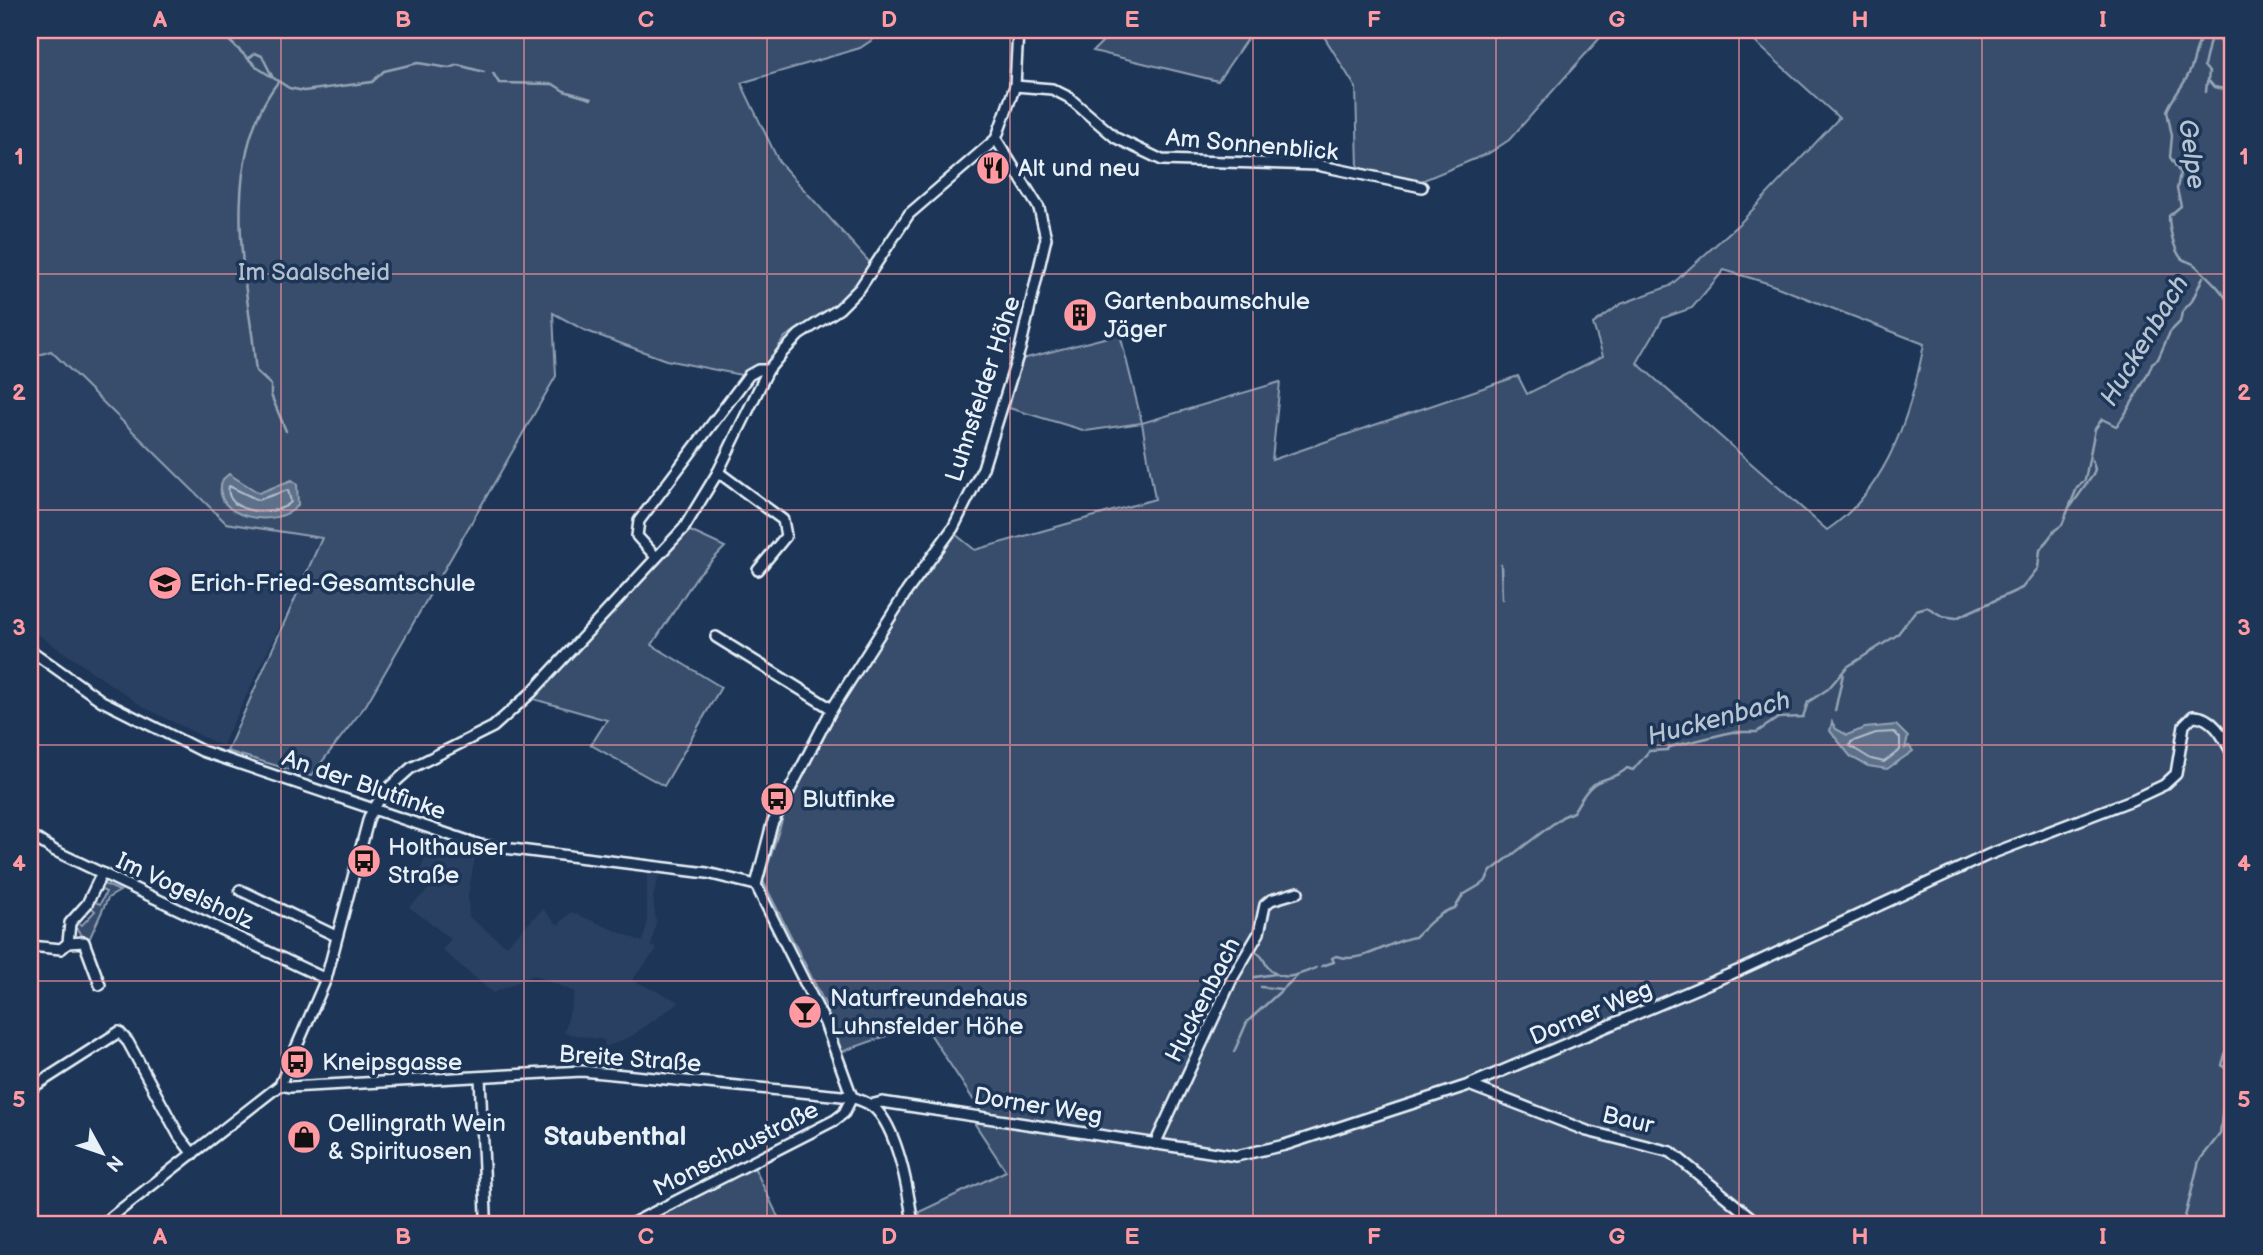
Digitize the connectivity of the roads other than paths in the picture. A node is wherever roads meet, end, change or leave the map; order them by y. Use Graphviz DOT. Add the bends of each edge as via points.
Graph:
graph roads {
  1 [pos="1018,30"];
  2 [pos="1015,86"];
  3 [pos="996,139"];
  4 [pos="1422,187"];
  5 [pos="768,370"];
  6 [pos="718,472"];
  7 [pos="656,557"];
  8 [pos="758,570"];
  9 [pos="716,637"];
  10 [pos="30,650"];
  11 [pos="832,709"];
  12 [pos="2233,755"];
  13 [pos="372,809"];
  14 [pos="30,835"];
  15 [pos="102,873"];
  16 [pos="755,886"];
  17 [pos="240,890"];
  18 [pos="1298,892"];
  19 [pos="336,936"];
  20 [pos="68,943"];
  21 [pos="30,946"];
  22 [pos="326,979"];
  23 [pos="100,985"];
  24 [pos="480,1077"];
  25 [pos="1469,1085"];
  26 [pos="278,1087"];
  27 [pos="30,1089"];
  28 [pos="852,1097"];
  29 [pos="870,1105"];
  30 [pos="1155,1143"];
  31 [pos="193,1154"];
  32 [pos="101,1225"];
  33 [pos="484,1225"];
  34 [pos="629,1225"];
  35 [pos="913,1225"];
  36 [pos="1760,1225"];
  1 -- 2 [label="street"];
  2 -- 3 [label="street"];
  2 -- 4 [label="street, Am Sonnenblick" via="1052,89 1068,97 1115,138 1162,160 1317,165"];
  3 -- 5 [label="street" via="925,198 860,288 839,309 799,335"];
  3 -- 11 [label="street, Luhnsfelder Höhe" via="1039,208 1046,239 1006,396 983,468 953,528"];
  5 -- 6 [label="street"];
  5 -- 7 [label="street" via="758,370 744,380 639,521 637,536"];
  6 -- 7 [label="street" via="684,528"];
  6 -- 8 [label="street" via="783,520 786,536"];
  7 -- 13 [label="street" via="501,720 411,768"];
  9 -- 11 [label="street"];
  10 -- 13 [label="street, An der Blutfinke" via="102,701 202,751"];
  11 -- 16 [label="street, Luhnsfelder Höhe" via="772,824"];
  12 -- 25 [label="street, Dorner Weg" via="2217,729 2193,716 2184,725 2176,774 2164,785 1988,855 1740,970"];
  13 -- 16 [label="street, An der Blutfinke" via="480,845 707,873"];
  13 -- 19 [label="street"];
  14 -- 15 [label="street, Im Vogelsholz"];
  15 -- 20 [label="street" via="87,904 70,923"];
  15 -- 22 [label="street, Im Vogelsholz"];
  16 -- 28 [label="street" via="825,1023"];
  17 -- 19 [label="street"];
  18 -- 30 [label="street, Huckenbach" via="1265,905 1259,933 1232,979"];
  19 -- 22 [label="street"];
  20 -- 21 [label="street" via="61,948"];
  20 -- 23 [label="street" via="84,942"];
  22 -- 26 [label="street"];
  24 -- 26 [label="street, Breite Straße"];
  24 -- 28 [label="street, Breite Straße" via="582,1071"];
  24 -- 33 [label="street"];
  25 -- 30 [label="street, Dorner Weg" via="1246,1156"];
  25 -- 36 [label="street, Baur" via="1587,1131 1671,1152"];
  26 -- 31 [label="street"];
  27 -- 31 [label="street" via="119,1032"];
  28 -- 29 [label="street, Breite Straße"];
  28 -- 34 [label="street, Monschaustraße" via="835,1120"];
  29 -- 30 [label="street, Dorner Weg" via="882,1102"];
  29 -- 35 [label="street" via="880,1114 908,1180"];
  31 -- 32 [label="street"];
}
